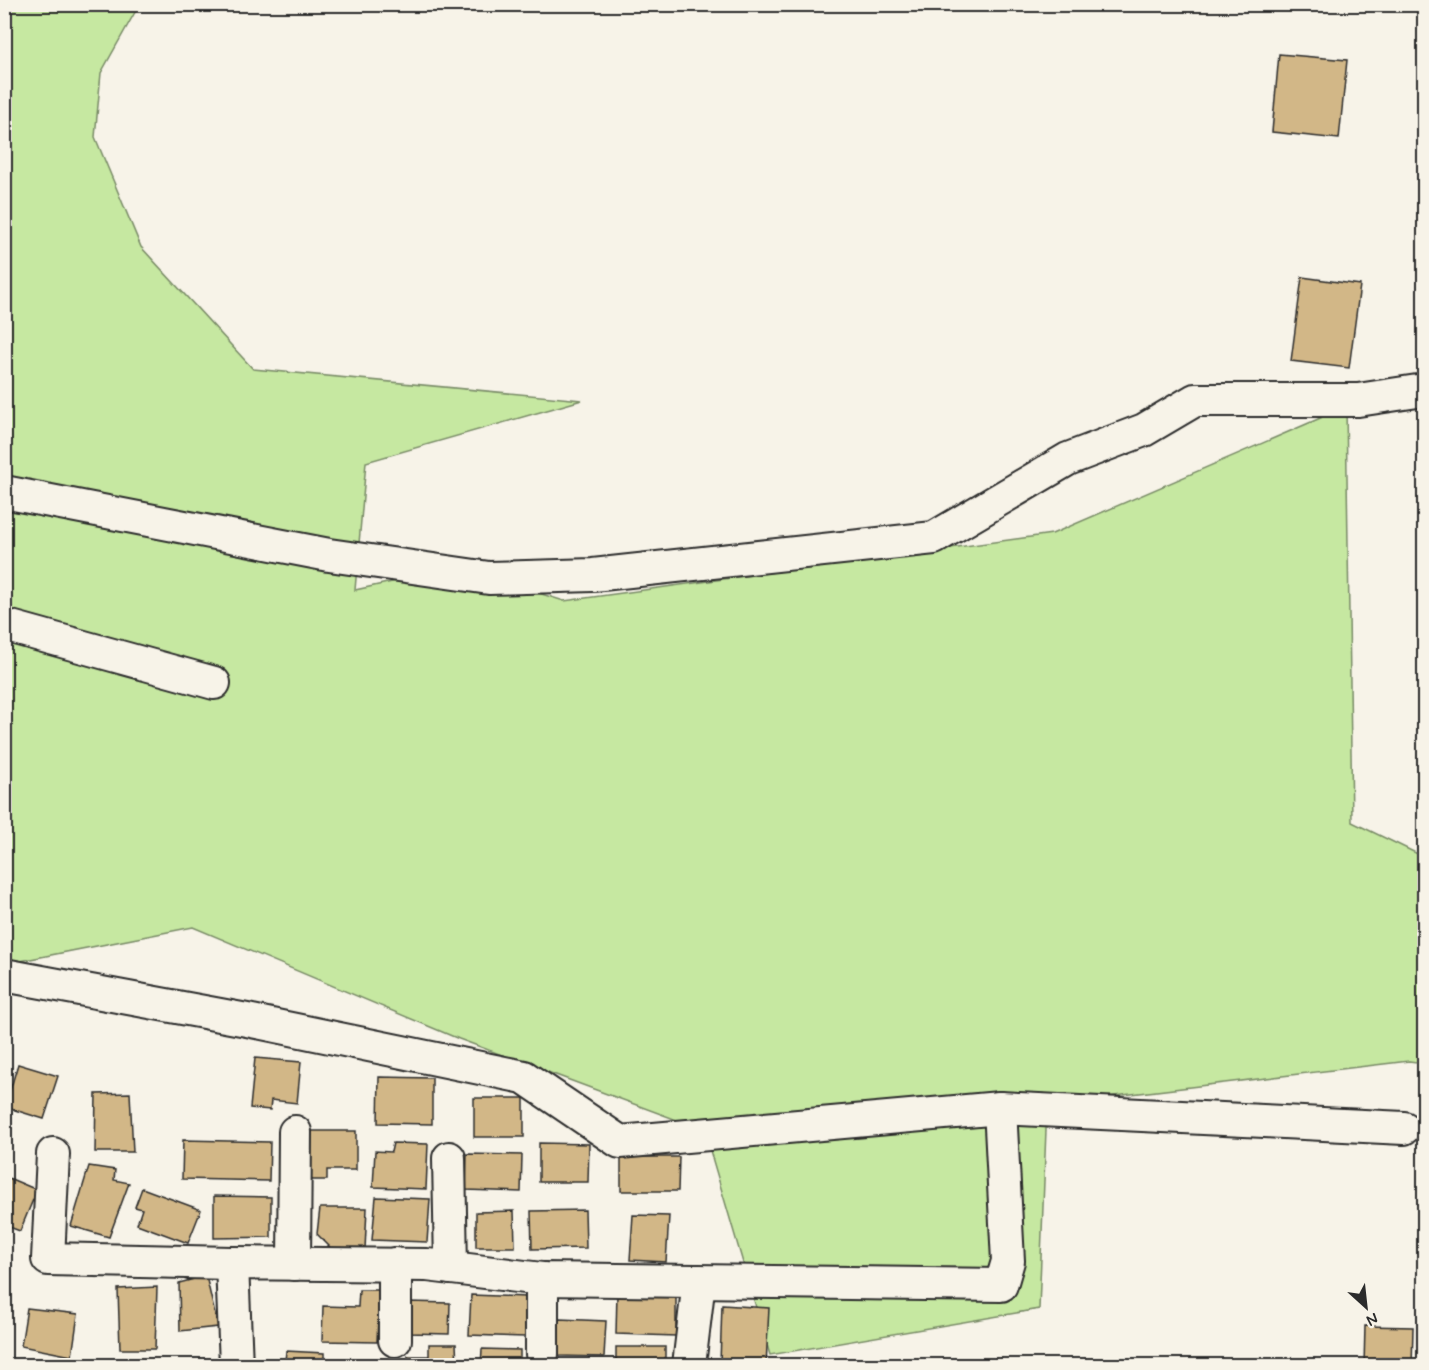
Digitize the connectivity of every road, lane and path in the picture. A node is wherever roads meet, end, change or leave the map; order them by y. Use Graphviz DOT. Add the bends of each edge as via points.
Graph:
graph roads {
  1 [pos="1425,390"];
  2 [pos="4,492"];
  3 [pos="4,625"];
  4 [pos="214,683"];
  5 [pos="4,975"];
  6 [pos="1000,1108"];
  7 [pos="1404,1128"];
  8 [pos="295,1132"];
  9 [pos="53,1154"];
  10 [pos="449,1158"];
  11 [pos="232,1263"];
  12 [pos="294,1263"];
  13 [pos="395,1264"];
  14 [pos="451,1268"];
  15 [pos="542,1279"];
  16 [pos="699,1281"];
  17 [pos="395,1340"];
  18 [pos="542,1354"];
  19 [pos="236,1365"];
  20 [pos="689,1365"];
  1 -- 2 [label="street" via="1358,400 1195,400 1144,430 1068,459 934,538 593,575 489,578 329,555"];
  3 -- 4 [label="street"];
  5 -- 6 [label="street" via="524,1077 620,1142"];
  6 -- 7 [label="street"];
  6 -- 16 [label="street" via="1008,1261 1001,1284"];
  8 -- 12 [label="street"];
  9 -- 11 [label="street" via="48,1259"];
  10 -- 14 [label="street"];
  11 -- 12 [label="street"];
  11 -- 19 [label="street"];
  12 -- 13 [label="street"];
  13 -- 14 [label="street"];
  13 -- 17 [label="street"];
  14 -- 15 [label="street"];
  15 -- 16 [label="street"];
  15 -- 18 [label="street"];
  16 -- 20 [label="street"];
}
